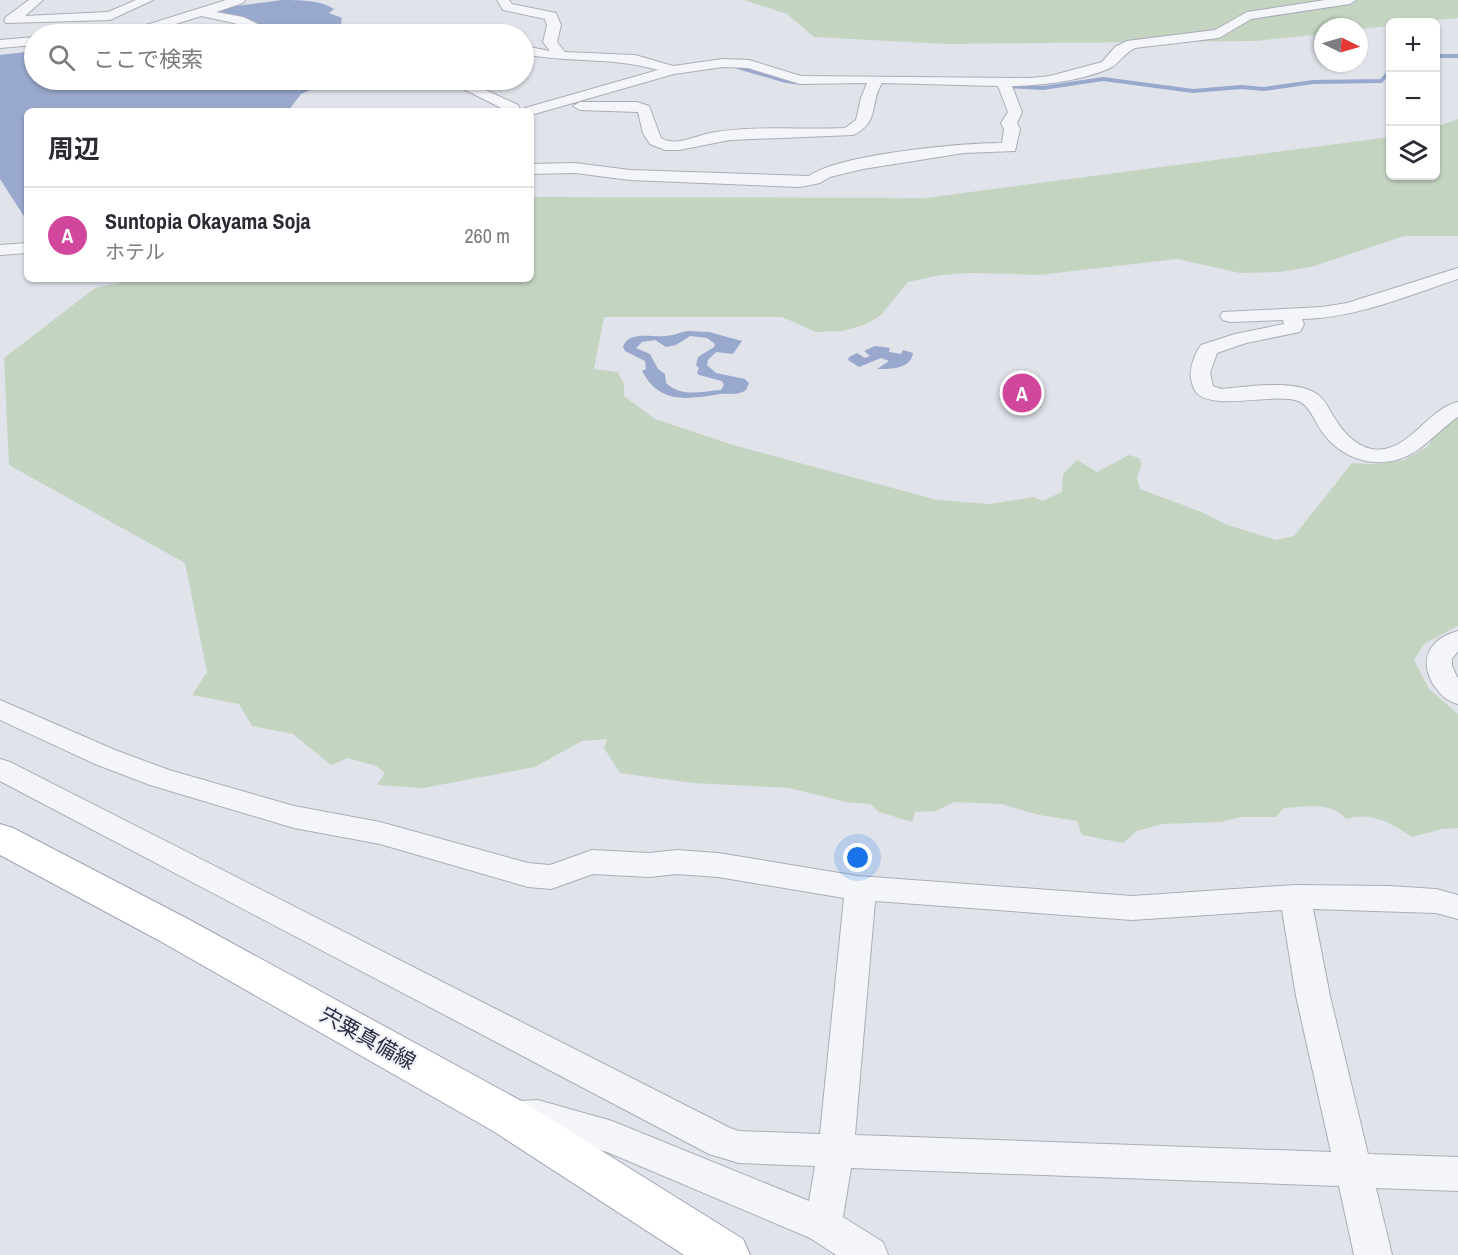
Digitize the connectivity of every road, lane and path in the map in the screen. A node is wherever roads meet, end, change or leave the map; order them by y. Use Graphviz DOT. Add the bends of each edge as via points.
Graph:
graph roads {
  1 [pos="37,0"];
  2 [pos="147,0"];
  3 [pos="239,0"];
  4 [pos="504,0"];
  5 [pos="1350,0"];
  6 [pos="160,2"];
  7 [pos="86,4"];
  8 [pos="197,13"];
  9 [pos="47,18"];
  10 [pos="133,24"];
  11 [pos="169,24"];
  12 [pos="247,24"];
  13 [pos="24,44"];
  14 [pos="0,46"];
  15 [pos="534,51"];
  16 [pos="561,55"];
  17 [pos="673,70"];
  18 [pos="878,79"];
  19 [pos="1004,82"];
  20 [pos="474,90"];
  21 [pos="568,104"];
  22 [pos="513,108"];
  23 [pos="534,110"];
  24 [pos="534,169"];
  25 [pos="24,248"];
  26 [pos="0,250"];
  27 [pos="1458,273"];
  28 [pos="1290,315"];
  29 [pos="1230,316"];
  30 [pos="1458,408"];
  31 [pos="1458,639"];
  32 [pos="1458,695"];
  33 [pos="0,709"];
  34 [pos="0,769"];
  35 [pos="0,838"];
  36 [pos="858,888"];
  37 [pos="1295,897"];
  38 [pos="1458,907"];
  39 [pos="509,1117"];
  40 [pos="836,1150"];
  41 [pos="1353,1169"];
  42 [pos="1458,1174"];
  43 [pos="823,1225"];
  44 [pos="726,1255"];
  45 [pos="869,1255"];
  46 [pos="1373,1255"];
  1 -- 9 [label="street" via="11,20"];
  2 -- 9 [label="street" via="110,16"];
  3 -- 8 [label="street"];
  4 -- 16 [label="street" via="508,7 550,16 554,25 550,42"];
  5 -- 19 [label="street" via="1247,16 1219,34 1142,42 1120,50 1107,65 1051,80"];
  6 -- 10 [label="street"];
  7 -- 9 [label="street"];
  8 -- 11 [label="street"];
  8 -- 12 [label="street"];
  13 -- 14 [label="street"];
  15 -- 16 [label="street"];
  16 -- 17 [label="street" via="635,58"];
  17 -- 18 [label="street" via="723,63 749,64 800,80"];
  17 -- 21 [label="street"];
  18 -- 19 [label="street"];
  18 -- 21 [label="street" via="870,92 863,122 848,132 757,133 667,145 654,139 644,109 637,106"];
  19 -- 24 [label="street" via="1015,112 1009,123 1009,148 964,148 873,162 800,182"];
  20 -- 22 [label="street"];
  21 -- 23 [label="street"];
  25 -- 26 [label="street"];
  27 -- 28 [label="street" via="1350,308"];
  28 -- 29 [label="street"];
  28 -- 30 [label="street" via="1293,328 1208,349 1200,373 1204,389 1221,395 1308,397 1344,446 1376,456 1406,448"];
  31 -- 32 [label="street" via="1443,648 1438,658 1439,671"];
  33 -- 36 [label="street" via="105,758 160,778 294,817 380,833 528,875 551,877 592,862 677,862"];
  34 -- 40 [label="street" via="722,1142 739,1147"];
  35 -- 39 [label="main road, 宍粟真備線"];
  36 -- 37 [label="street" via="1132,908"];
  36 -- 40 [label="street" via="860,906"];
  37 -- 38 [label="street" via="1389,898 1436,901"];
  37 -- 41 [label="street" via="1313,996"];
  39 -- 43 [label="street" via="538,1116 612,1137"];
  39 -- 44 [label="main road, 宍粟真備線"];
  40 -- 41 [label="street"];
  40 -- 43 [label="street"];
  41 -- 42 [label="street"];
  41 -- 46 [label="street"];
  43 -- 45 [label="street"];
}
